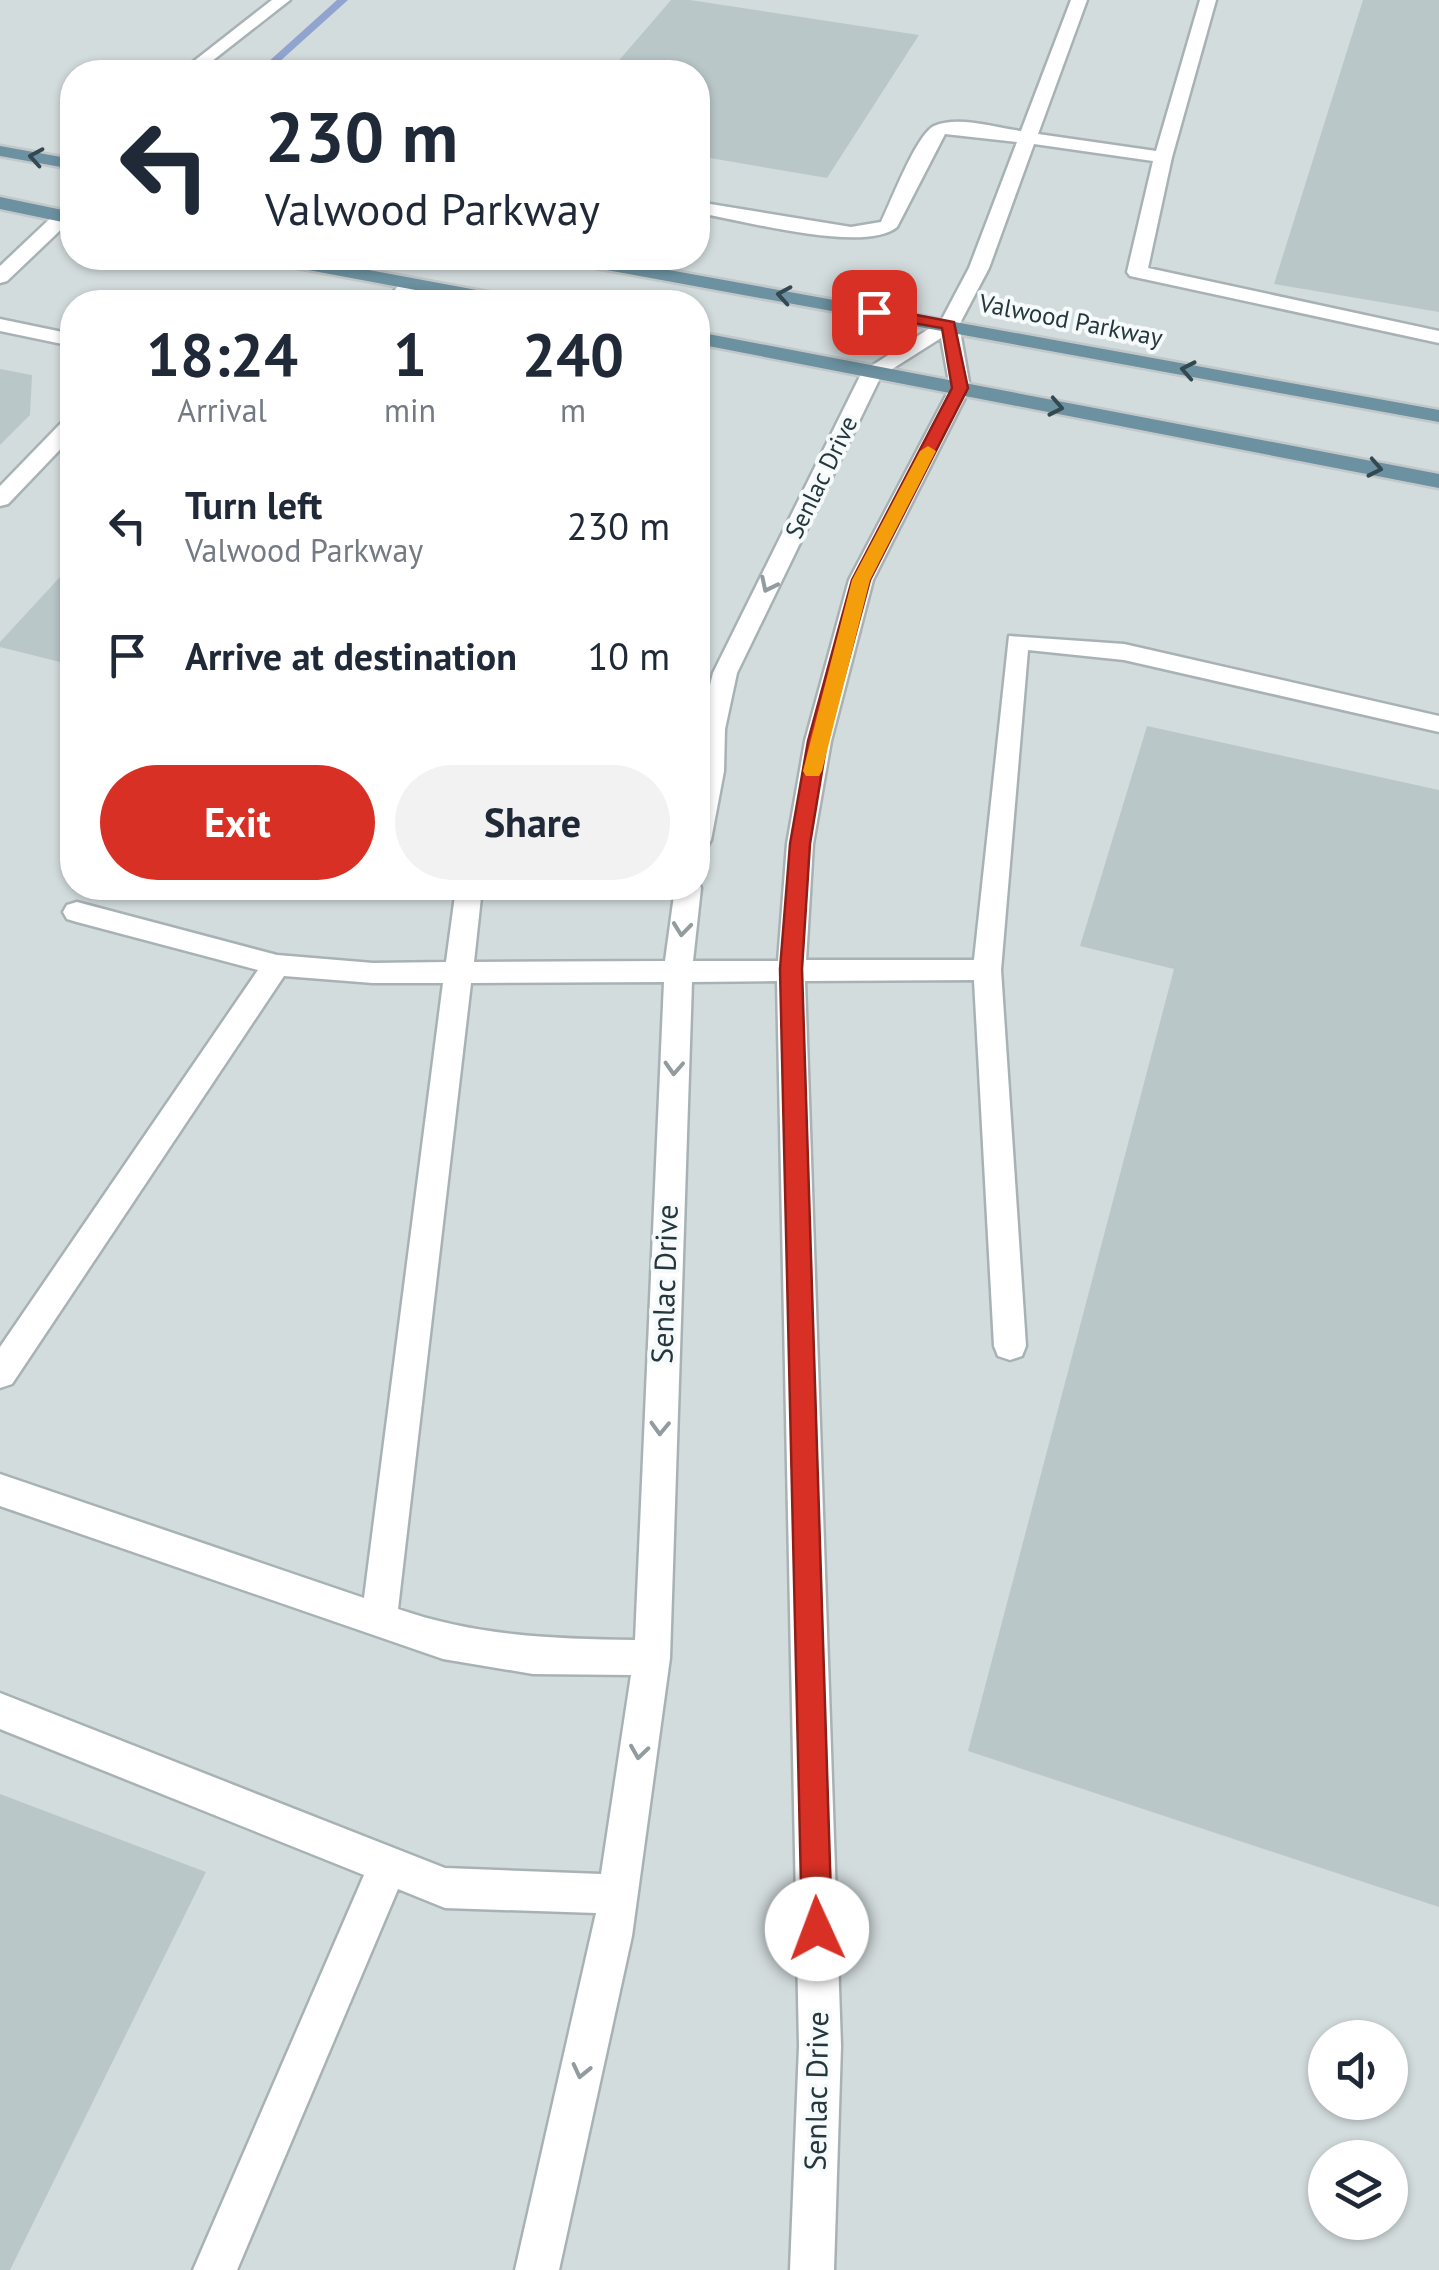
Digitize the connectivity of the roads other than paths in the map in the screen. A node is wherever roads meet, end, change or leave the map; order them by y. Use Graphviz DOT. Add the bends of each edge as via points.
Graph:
graph roads {
  1 [pos="282,0"];
  2 [pos="1057,0"];
  3 [pos="1208,0"];
  4 [pos="1079,1"];
  5 [pos="204,60"];
  6 [pos="1027,138"];
  7 [pos="0,151"];
  8 [pos="1163,157"];
  9 [pos="60,162"];
  10 [pos="54,193"];
  11 [pos="0,203"];
  12 [pos="710,209"];
  13 [pos="60,224"];
  14 [pos="338,270"];
  15 [pos="641,270"];
  16 [pos="0,277"];
  17 [pos="410,284"];
  18 [pos="405,290"];
  19 [pos="443,290"];
  20 [pos="0,325"];
  21 [pos="949,325"];
  22 [pos="1439,337"];
  23 [pos="60,338"];
  24 [pos="710,340"];
  25 [pos="872,372"];
  26 [pos="960,388"];
  27 [pos="1439,416"];
  28 [pos="60,437"];
  29 [pos="1439,481"];
  30 [pos="0,499"];
  31 [pos="1439,724"];
  32 [pos="710,776"];
  33 [pos="467,900"];
  34 [pos="686,900"];
  35 [pos="77,912"];
  36 [pos="277,964"];
  37 [pos="791,969"];
  38 [pos="987,970"];
  39 [pos="679,971"];
  40 [pos="457,972"];
  41 [pos="1010,1346"];
  42 [pos="0,1374"];
  43 [pos="0,1490"];
  44 [pos="379,1620"];
  45 [pos="652,1658"];
  46 [pos="0,1711"];
  47 [pos="388,1866"];
  48 [pos="618,1894"];
  49 [pos="215,2270"];
  50 [pos="536,2270"];
  51 [pos="812,2270"];
  1 -- 5 [label="street"];
  2 -- 4 [label="street"];
  3 -- 8 [label="street"];
  4 -- 6 [label="street"];
  6 -- 8 [label="street"];
  6 -- 12 [label="street" via="973,127 939,130 888,226 870,232"];
  6 -- 21 [label="street" via="980,268"];
  9 -- 7 [label="main road, one-way"];
  8 -- 22 [label="street" via="1137,272"];
  10 -- 11 [label="main road"];
  13 -- 16 [label="street"];
  14 -- 17 [label="main road"];
  21 -- 15 [label="main road, Valwood Parkway, one-way"];
  17 -- 18 [label="street"];
  17 -- 19 [label="main road"];
  20 -- 23 [label="street"];
  21 -- 25 [label="street"];
  21 -- 26 [label="street"];
  27 -- 21 [label="main road, Valwood Parkway, one-way"];
  24 -- 25 [label="main road"];
  25 -- 26 [label="main road"];
  25 -- 32 [label="street, Senlac Drive, one-way" via="725,673"];
  26 -- 29 [label="main road, one-way"];
  26 -- 37 [label="street, Senlac Drive" via="861,580 818,741 800,844"];
  28 -- 30 [label="street"];
  31 -- 38 [label="street" via="1124,652 1017,641"];
  33 -- 40 [label="street"];
  34 -- 39 [label="street, Senlac Drive, one-way"];
  35 -- 36 [label="street"];
  36 -- 40 [label="street"];
  36 -- 42 [label="street"];
  37 -- 38 [label="street"];
  37 -- 39 [label="street"];
  37 -- 51 [label="street, Senlac Drive" via="820,2046"];
  38 -- 41 [label="street"];
  39 -- 40 [label="street"];
  39 -- 45 [label="street, Senlac Drive, one-way"];
  40 -- 44 [label="street"];
  43 -- 44 [label="street"];
  44 -- 45 [label="street" via="491,1651"];
  45 -- 48 [label="street, Senlac Drive, one-way"];
  46 -- 47 [label="street"];
  47 -- 48 [label="street" via="444,1888"];
  47 -- 49 [label="street"];
  48 -- 50 [label="street, Senlac Drive, one-way"];
}
